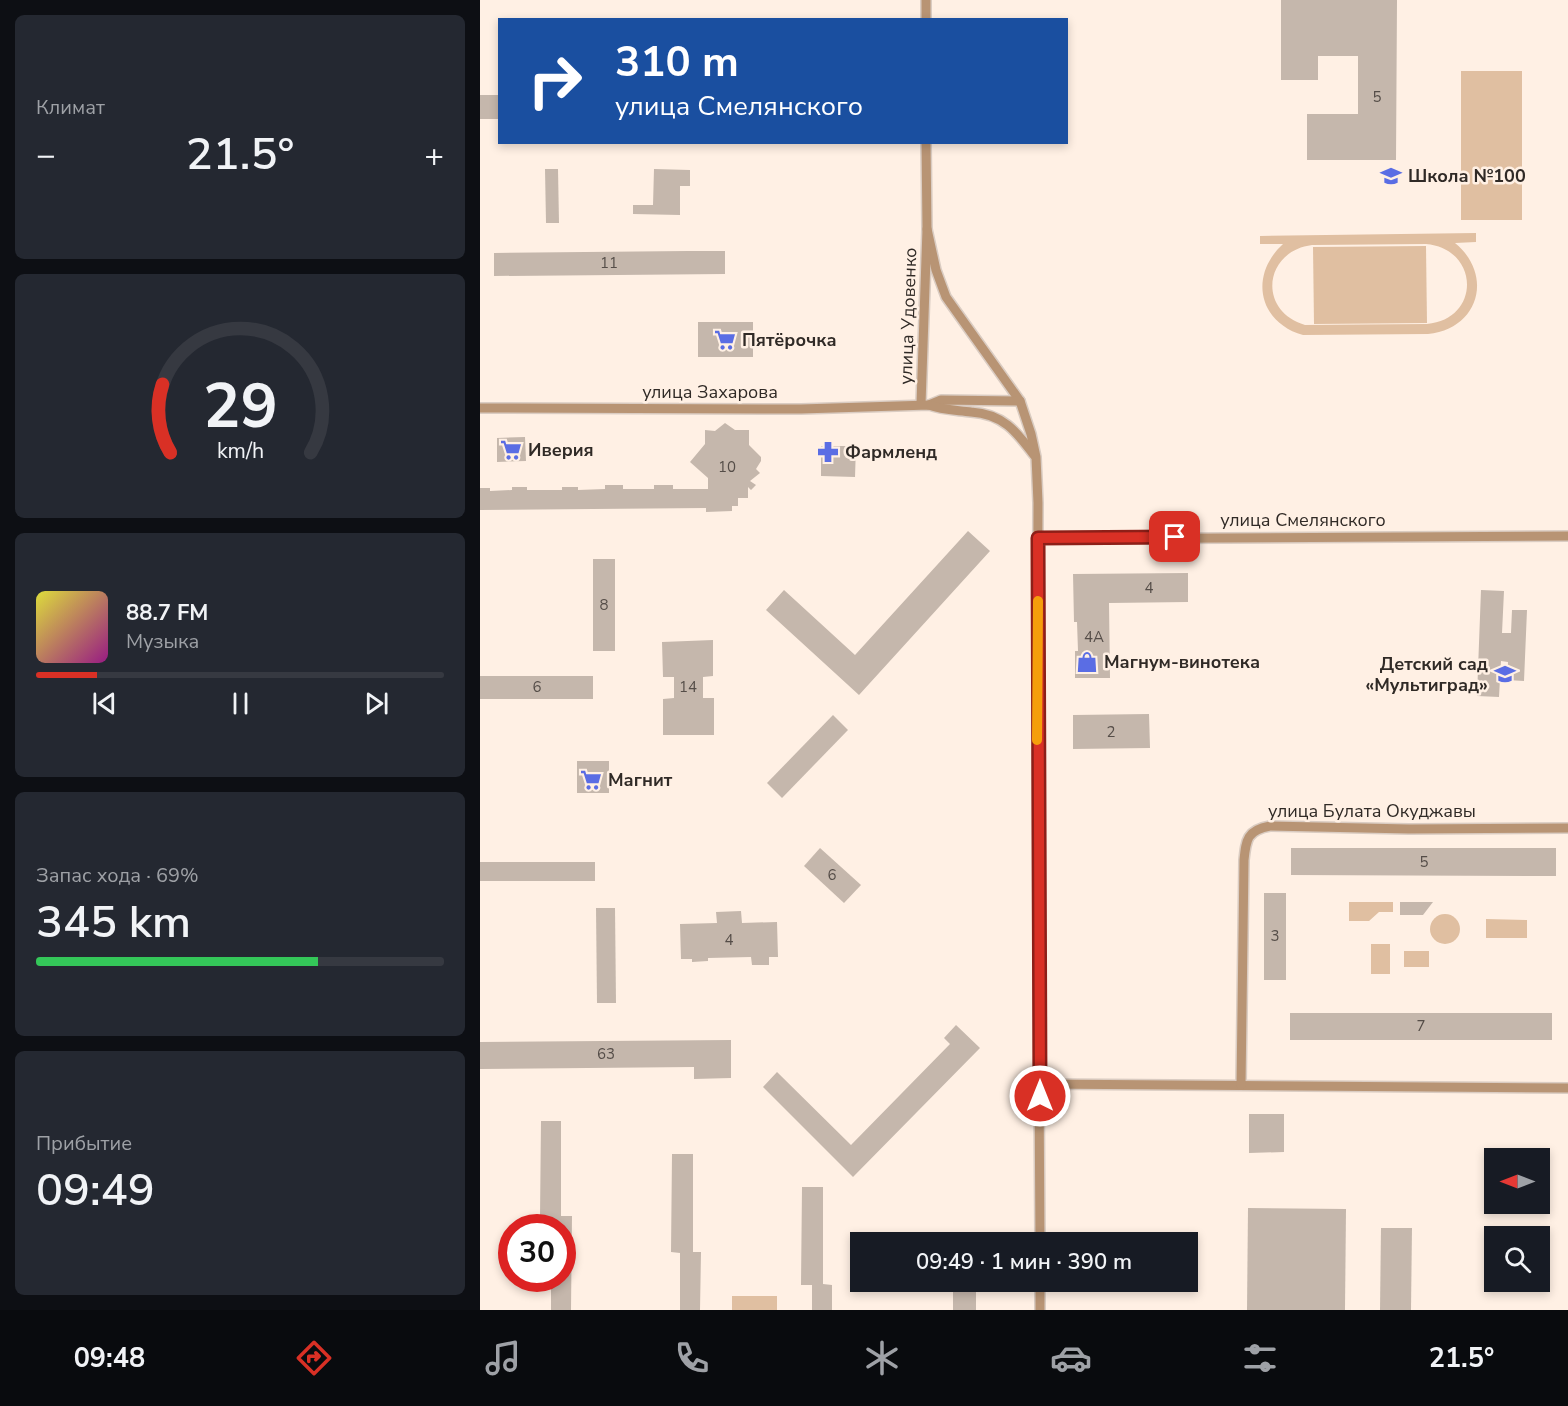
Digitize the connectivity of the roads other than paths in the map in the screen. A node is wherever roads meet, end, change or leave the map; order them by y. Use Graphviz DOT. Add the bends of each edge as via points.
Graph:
graph roads {
  1 [pos="926,0"];
  2 [pos="926,18"];
  3 [pos="926,144"];
  4 [pos="927,229"];
  5 [pos="1020,401"];
  6 [pos="925,405"];
  7 [pos="480,408"];
  8 [pos="1025,416"];
  9 [pos="1005,421"];
  10 [pos="1036,457"];
  11 [pos="1568,536"];
  12 [pos="1038,538"];
  13 [pos="1568,828"];
  14 [pos="1040,1084"];
  15 [pos="1241,1085"];
  16 [pos="1568,1088"];
  17 [pos="1040,1232"];
  18 [pos="1040,1292"];
  19 [pos="1040,1310"];
  1 -- 2 [label="street"];
  3 -- 4 [label="street, улица Удовенко"];
  4 -- 5 [label="street, улица Удовенко" via="946,297"];
  4 -- 6 [label="street, улица Удовенко"];
  5 -- 6 [label="street" via="940,400"];
  5 -- 8 [label="street"];
  6 -- 7 [label="street, улица Захарова" via="801,409"];
  6 -- 9 [label="street, улица Захарова" via="979,412"];
  8 -- 9 [label="street"];
  8 -- 10 [label="street"];
  9 -- 10 [label="street"];
  10 -- 12 [label="street"];
  11 -- 12 [label="street, улица Смелянского"];
  12 -- 14 [label="street"];
  13 -- 15 [label="street, улица Булата Окуджавы" via="1270,826 1251,833 1244,860"];
  14 -- 15 [label="street"];
  14 -- 17 [label="street"];
  15 -- 16 [label="street"];
  18 -- 19 [label="street"];
}
